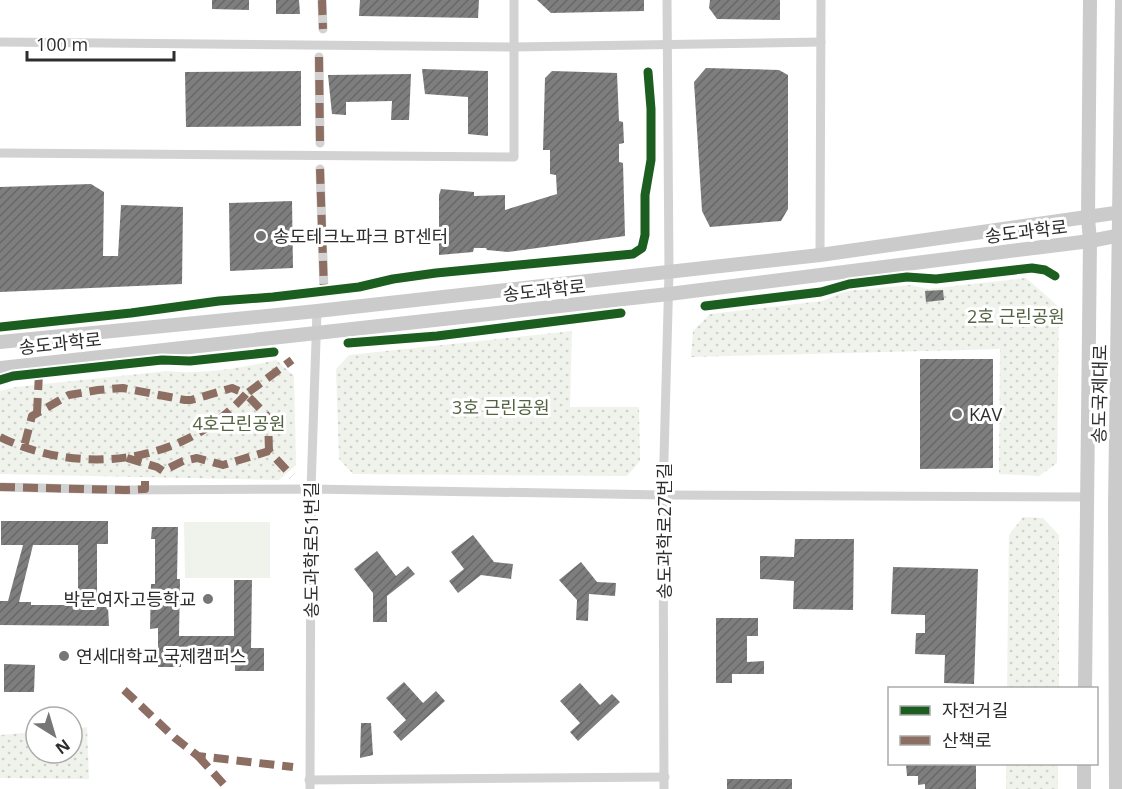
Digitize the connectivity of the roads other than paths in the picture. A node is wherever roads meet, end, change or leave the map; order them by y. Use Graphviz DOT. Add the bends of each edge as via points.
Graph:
graph roads {
  1 [pos="322,0"];
  2 [pos="514,0"];
  3 [pos="667,0"];
  4 [pos="821,0"];
  5 [pos="1090,0"];
  6 [pos="1122,0"];
  7 [pos="323,29"];
  8 [pos="0,42"];
  9 [pos="820,42"];
  10 [pos="666,44"];
  11 [pos="514,46"];
  12 [pos="319,57"];
  13 [pos="320,143"];
  14 [pos="0,153"];
  15 [pos="320,170"];
  16 [pos="1120,212"];
  17 [pos="1088,218"];
  18 [pos="1121,235"];
  19 [pos="1090,241"];
  20 [pos="820,255"];
  21 [pos="669,272"];
  22 [pos="324,291"];
  23 [pos="669,294"];
  24 [pos="317,311"];
  25 [pos="316,332"];
  26 [pos="0,342"];
  27 [pos="0,368"];
  28 [pos="0,488"];
  29 [pos="311,489"];
  30 [pos="663,495"];
  31 [pos="1087,496"];
  32 [pos="1119,507"];
  33 [pos="1085,687"];
  34 [pos="1084,765"];
  35 [pos="664,777"];
  36 [pos="310,785"];
  37 [pos="664,789"];
  38 [pos="1084,789"];
  39 [pos="1116,789"];
  1 -- 7 [label="street"];
  2 -- 11 [label="street"];
  3 -- 10 [label="street, 송도과학로27번길"];
  4 -- 9 [label="street"];
  5 -- 17 [label="main road, 송도국제대로"];
  6 -- 16 [label="main road, 송도국제대로"];
  8 -- 11 [label="street"];
  9 -- 10 [label="street"];
  9 -- 20 [label="street"];
  10 -- 11 [label="street"];
  10 -- 21 [label="street, 송도과학로27번길"];
  11 -- 14 [label="street" via="513,156"];
  12 -- 13 [label="street"];
  15 -- 22 [label="street"];
  16 -- 17 [label="main road, 송도과학로"];
  16 -- 18 [label="main road, 송도국제대로"];
  17 -- 19 [label="main road, 송도국제대로"];
  17 -- 20 [label="main road, 송도과학로"];
  18 -- 19 [label="main road, 송도과학로"];
  18 -- 32 [label="main road, 송도국제대로"];
  19 -- 23 [label="main road, 송도과학로"];
  19 -- 31 [label="main road, 송도국제대로"];
  20 -- 21 [label="main road, 송도과학로"];
  21 -- 23 [label="street, 송도과학로27번길"];
  21 -- 24 [label="main road, 송도과학로"];
  23 -- 25 [label="main road, 송도과학로"];
  23 -- 30 [label="street, 송도과학로27번길"];
  24 -- 25 [label="street, 송도과학로51번길"];
  24 -- 26 [label="main road, 송도과학로"];
  25 -- 27 [label="main road, 송도과학로"];
  25 -- 29 [label="street, 송도과학로51번길"];
  28 -- 29 [label="street"];
  29 -- 30 [label="street"];
  29 -- 36 [label="street, 송도과학로51번길"];
  30 -- 31 [label="street"];
  30 -- 35 [label="street, 송도과학로27번길"];
  31 -- 33 [label="main road, 송도국제대로"];
  32 -- 39 [label="main road, 송도국제대로"];
  34 -- 38 [label="main road"];
  35 -- 36 [label="street"];
  35 -- 37 [label="street, 송도과학로27번길"];
}
